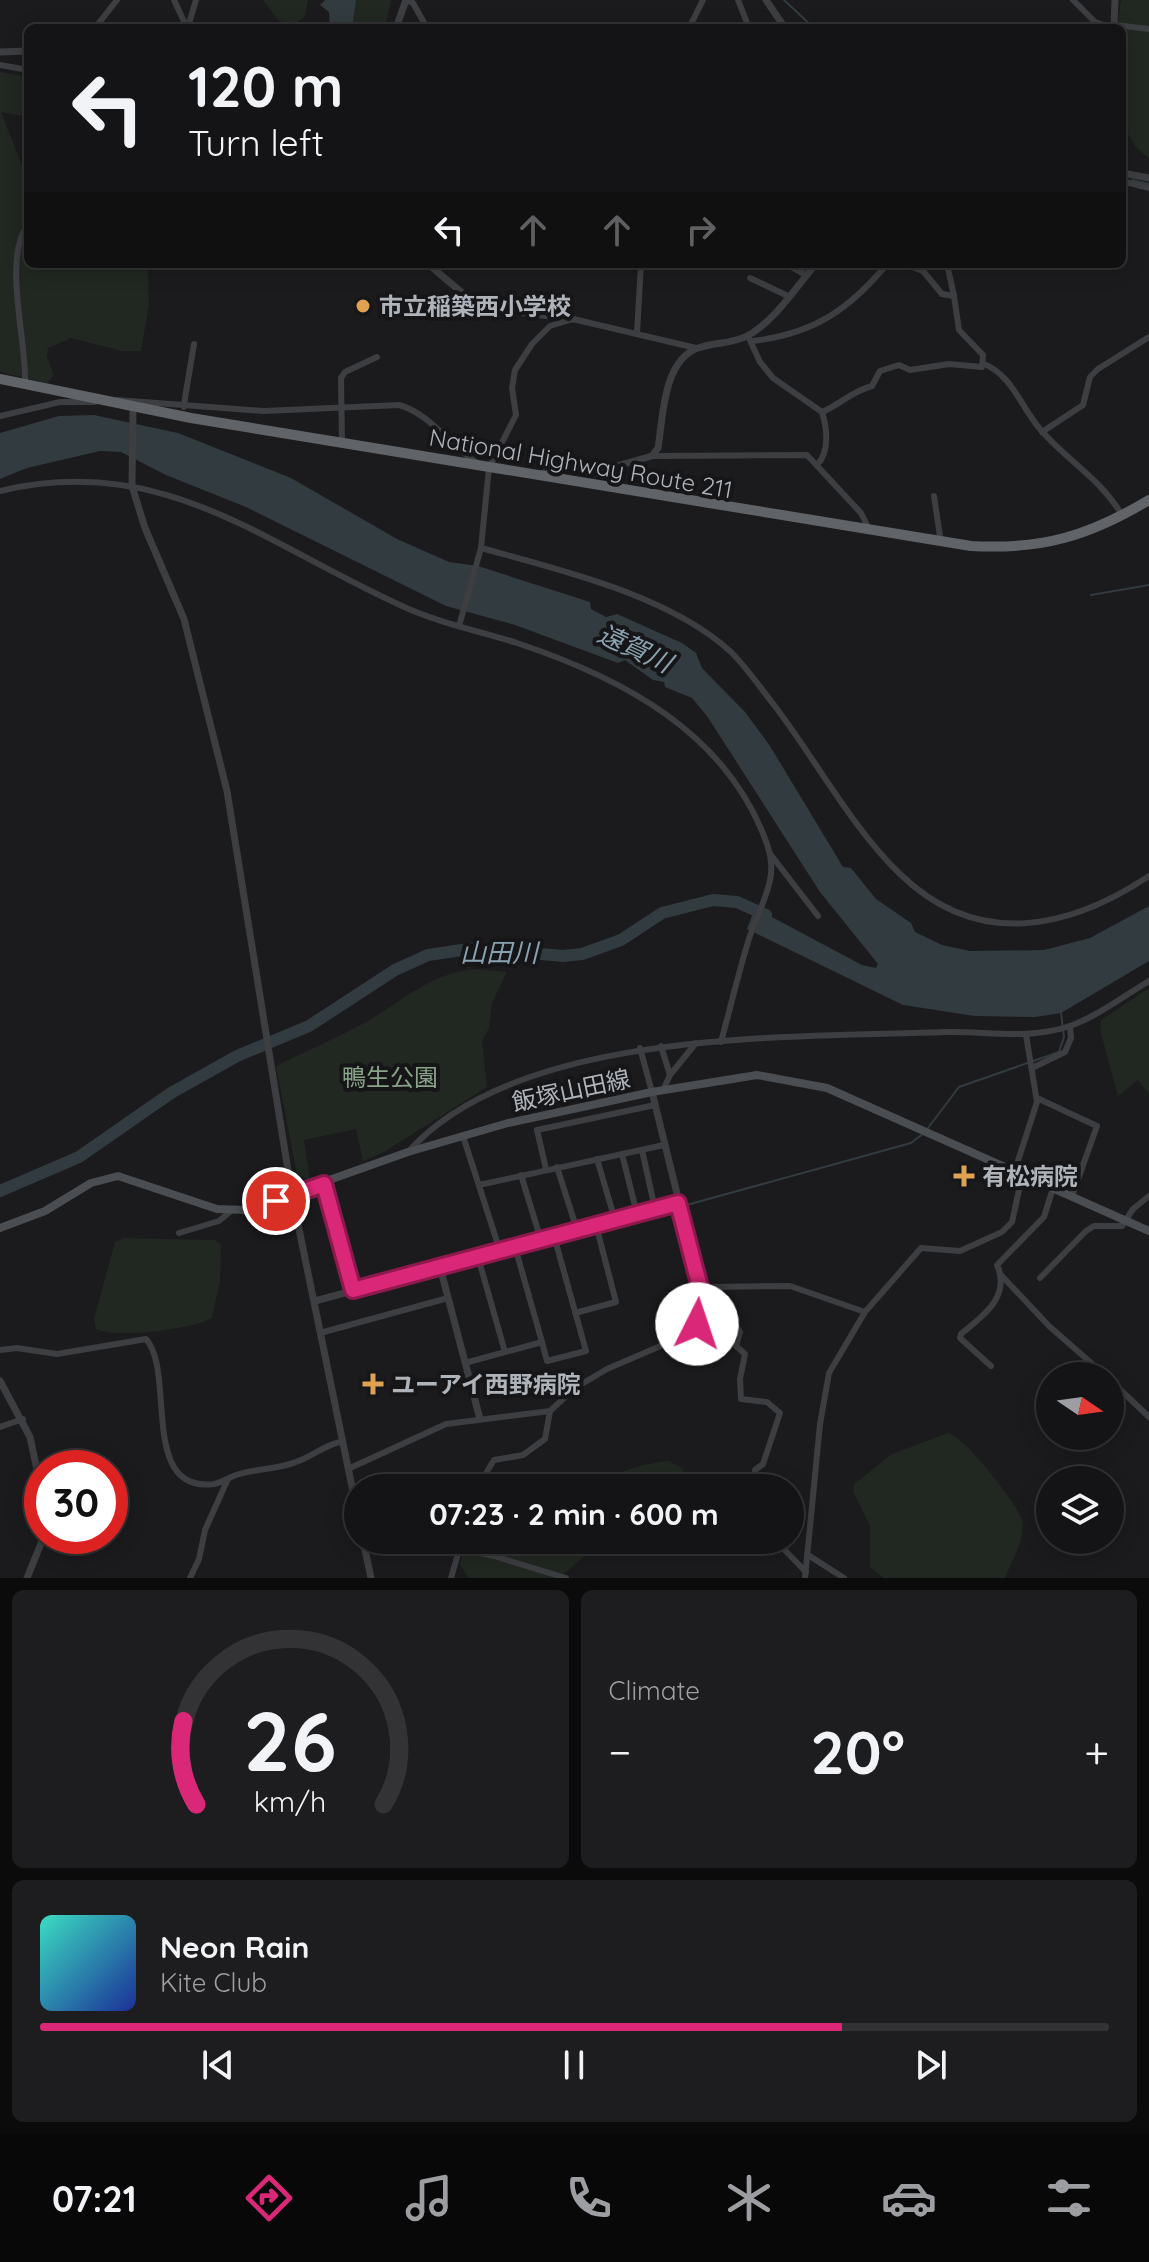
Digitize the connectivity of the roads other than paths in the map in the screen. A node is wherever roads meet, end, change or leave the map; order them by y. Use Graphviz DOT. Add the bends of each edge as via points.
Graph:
graph roads {
  1 [pos="117,0"];
  2 [pos="174,0"];
  3 [pos="196,0"];
  4 [pos="406,0"];
  5 [pos="703,0"];
  6 [pos="738,0"];
  7 [pos="766,0"];
  8 [pos="1073,0"];
  9 [pos="1115,0"];
  10 [pos="98,24"];
  11 [pos="186,24"];
  12 [pos="189,24"];
  13 [pos="397,24"];
  14 [pos="425,24"];
  15 [pos="691,24"];
  16 [pos="747,24"];
  17 [pos="782,24"];
  18 [pos="1103,24"];
  19 [pos="1114,24"];
  20 [pos="1126,28"];
  21 [pos="1149,29"];
  22 [pos="24,51"];
  23 [pos="0,52"];
  24 [pos="0,65"];
  25 [pos="24,69"];
  26 [pos="1126,174"];
  27 [pos="1149,178"];
  28 [pos="1126,182"];
  29 [pos="1149,188"];
  30 [pos="24,233"];
  31 [pos="433,268"];
  32 [pos="641,268"];
  33 [pos="793,268"];
  34 [pos="812,268"];
  35 [pos="884,268"];
  36 [pos="915,268"];
  37 [pos="948,268"];
  38 [pos="806,275"];
  39 [pos="750,278"];
  40 [pos="788,296"];
  41 [pos="954,296"];
  42 [pos="573,319"];
  43 [pos="637,333"];
  44 [pos="1149,337"];
  45 [pos="750,338"];
  46 [pos="194,344"];
  47 [pos="696,348"];
  48 [pos="377,357"];
  49 [pos="984,364"];
  50 [pos="0,379"];
  51 [pos="25,385"];
  52 [pos="108,402"];
  53 [pos="342,407"];
  54 [pos="133,410"];
  55 [pos="183,411"];
  56 [pos="822,412"];
  57 [pos="0,416"];
  58 [pos="1042,432"];
  59 [pos="342,443"];
  60 [pos="652,456"];
  61 [pos="817,465"];
  62 [pos="485,467"];
  63 [pos="537,476"];
  64 [pos="132,486"];
  65 [pos="0,491"];
  66 [pos="934,496"];
  67 [pos="1149,500"];
  68 [pos="1123,515"];
  69 [pos="870,531"];
  70 [pos="941,543"];
  71 [pos="480,550"];
  72 [pos="459,625"];
  73 [pos="771,855"];
  74 [pos="1149,876"];
  75 [pos="818,916"];
  76 [pos="1149,981"];
  77 [pos="1070,1026"];
  78 [pos="1026,1035"];
  79 [pos="721,1042"];
  80 [pos="696,1043"];
  81 [pos="661,1046"];
  82 [pos="640,1048"];
  83 [pos="1031,1064"];
  84 [pos="670,1075"];
  85 [pos="663,1090"];
  86 [pos="652,1092"];
  87 [pos="1037,1098"];
  88 [pos="655,1105"];
  89 [pos="463,1136"];
  90 [pos="664,1145"];
  91 [pos="642,1150"];
  92 [pos="408,1152"];
  93 [pos="622,1154"];
  94 [pos="597,1159"];
  95 [pos="557,1167"];
  96 [pos="546,1169"];
  97 [pos="1015,1170"];
  98 [pos="521,1175"];
  99 [pos="324,1184"];
  100 [pos="479,1185"];
  101 [pos="1053,1188"];
  102 [pos="292,1195"];
  103 [pos="1072,1196"];
  104 [pos="1149,1196"];
  105 [pos="678,1203"];
  106 [pos="655,1209"];
  107 [pos="231,1211"];
  108 [pos="637,1214"];
  109 [pos="615,1220"];
  110 [pos="1127,1221"];
  111 [pos="596,1225"];
  112 [pos="0,1228"];
  113 [pos="577,1230"];
  114 [pos="1149,1231"];
  115 [pos="179,1233"];
  116 [pos="554,1236"];
  117 [pos="541,1240"];
  118 [pos="515,1247"];
  119 [pos="500,1251"];
  120 [pos="478,1257"];
  121 [pos="440,1267"];
  122 [pos="1001,1275"];
  123 [pos="1040,1278"];
  124 [pos="353,1290"];
  125 [pos="702,1295"];
  126 [pos="448,1298"];
  127 [pos="315,1301"];
  128 [pos="865,1312"];
  129 [pos="575,1313"];
  130 [pos="700,1316"];
  131 [pos="320,1333"];
  132 [pos="542,1342"];
  133 [pos="0,1350"];
  134 [pos="505,1352"];
  135 [pos="1090,1362"];
  136 [pos="465,1363"];
  137 [pos="991,1366"];
  138 [pos="0,1381"];
  139 [pos="1124,1393"];
  140 [pos="550,1411"];
  141 [pos="1149,1417"];
  142 [pos="23,1419"];
  143 [pos="480,1419"];
  144 [pos="0,1427"];
  145 [pos="340,1442"];
  146 [pos="31,1450"];
  147 [pos="348,1469"];
  148 [pos="349,1474"];
  149 [pos="486,1474"];
  150 [pos="754,1474"];
  151 [pos="227,1481"];
  152 [pos="37,1554"];
  153 [pos="366,1554"];
  154 [pos="458,1554"];
  155 [pos="481,1554"];
  156 [pos="787,1554"];
  157 [pos="808,1555"];
  158 [pos="806,1575"];
  159 [pos="27,1578"];
  160 [pos="190,1578"];
  161 [pos="371,1578"];
  162 [pos="451,1578"];
  163 [pos="566,1578"];
  164 [pos="844,1578"];
  1 -- 10 [label="street"];
  2 -- 11 [label="street"];
  3 -- 12 [label="street"];
  4 -- 13 [label="street"];
  4 -- 14 [label="street"];
  5 -- 15 [label="street"];
  6 -- 16 [label="street"];
  7 -- 17 [label="street"];
  8 -- 18 [label="street"];
  9 -- 19 [label="street"];
  20 -- 21 [label="street"];
  22 -- 23 [label="street"];
  24 -- 25 [label="street"];
  26 -- 27 [label="street"];
  28 -- 29 [label="street"];
  30 -- 51 [label="street" via="15,252"];
  31 -- 42 [label="street" via="479,307"];
  32 -- 43 [label="street"];
  33 -- 38 [label="street"];
  34 -- 38 [label="street"];
  35 -- 45 [label="street" via="859,298 804,330"];
  36 -- 41 [label="street" via="942,294"];
  37 -- 41 [label="street"];
  38 -- 40 [label="street"];
  39 -- 40 [label="street"];
  40 -- 45 [label="street"];
  41 -- 49 [label="street" via="959,330 980,351"];
  42 -- 43 [label="street"];
  42 -- 62 [label="street" via="550,326 519,362 512,388 516,415"];
  43 -- 47 [label="street"];
  44 -- 58 [label="street" via="1098,369 1090,377 1083,405"];
  45 -- 47 [label="street"];
  45 -- 56 [label="street" via="773,378"];
  46 -- 55 [label="street, bridge"];
  47 -- 60 [label="street" via="673,373"];
  48 -- 53 [label="street" via="345,372"];
  49 -- 56 [label="street" via="915,370 899,365 880,371 872,386 854,390 844,402"];
  49 -- 58 [label="street" via="997,369"];
  50 -- 51 [label="highway, National Highway Route 211"];
  51 -- 52 [label="highway, National Highway Route 211"];
  52 -- 53 [label="street" via="130,398 264,411"];
  52 -- 54 [label="highway, National Highway Route 211"];
  52 -- 57 [label="street" via="60,402"];
  53 -- 59 [label="street"];
  53 -- 62 [label="street" via="389,404 414,410 454,448"];
  54 -- 55 [label="highway, National Highway Route 211"];
  54 -- 64 [label="street"];
  55 -- 59 [label="highway, National Highway Route 211"];
  56 -- 61 [label="street" via="826,438"];
  58 -- 68 [label="street" via="1096,478"];
  59 -- 62 [label="highway, National Highway Route 211"];
  60 -- 61 [label="street" via="800,453"];
  60 -- 63 [label="street" via="613,467 564,465"];
  61 -- 69 [label="street" via="861,513"];
  62 -- 63 [label="highway, National Highway Route 211"];
  62 -- 71 [label="street"];
  63 -- 69 [label="highway, National Highway Route 211"];
  64 -- 65 [label="street" via="70,482"];
  64 -- 72 [label="street" via="223,514 404,607"];
  64 -- 102 [label="street" via="184,619 227,791"];
  66 -- 70 [label="street"];
  67 -- 68 [label="highway, National Highway Route 211"];
  68 -- 70 [label="highway, National Highway Route 211" via="1093,532 1040,544"];
  69 -- 70 [label="highway, National Highway Route 211"];
  71 -- 72 [label="street"];
  71 -- 74 [label="street" via="547,566 632,596 730,652 889,862 918,890 953,909 998,923 1038,924 1090,910"];
  72 -- 73 [label="street" via="590,670 649,700 684,726 735,786"];
  73 -- 75 [label="street"];
  73 -- 79 [label="street" via="770,882"];
  76 -- 77 [label="street"];
  77 -- 78 [label="street"];
  77 -- 83 [label="street" via="1065,1052"];
  78 -- 79 [label="street" via="953,1032"];
  78 -- 83 [label="street"];
  79 -- 80 [label="street"];
  80 -- 81 [label="street"];
  80 -- 84 [label="street"];
  81 -- 82 [label="street"];
  81 -- 84 [label="street"];
  82 -- 86 [label="street"];
  82 -- 92 [label="street" via="507,1088 430,1131"];
  83 -- 87 [label="street"];
  84 -- 85 [label="street"];
  85 -- 86 [label="main road, 飯塚山田線"];
  85 -- 97 [label="main road, 飯塚山田線" via="757,1075 794,1079 827,1088"];
  86 -- 88 [label="street"];
  86 -- 89 [label="main road, 飯塚山田線"];
  87 -- 97 [label="street"];
  87 -- 103 [label="street" via="1097,1126"];
  88 -- 90 [label="street"];
  88 -- 96 [label="street" via="537,1130"];
  89 -- 92 [label="main road, 飯塚山田線"];
  89 -- 100 [label="street"];
  90 -- 91 [label="street"];
  90 -- 105 [label="street"];
  91 -- 93 [label="street"];
  91 -- 106 [label="street"];
  92 -- 99 [label="main road, 飯塚山田線"];
  93 -- 94 [label="street"];
  93 -- 108 [label="street"];
  94 -- 95 [label="street"];
  94 -- 109 [label="street"];
  95 -- 96 [label="street"];
  95 -- 113 [label="street"];
  96 -- 98 [label="street"];
  97 -- 101 [label="main road, 飯塚山田線"];
  97 -- 128 [label="street" via="1017,1209 1002,1232 960,1251 921,1248"];
  98 -- 100 [label="street"];
  98 -- 117 [label="street"];
  99 -- 102 [label="main road, 飯塚山田線"];
  99 -- 124 [label="street"];
  100 -- 119 [label="street"];
  101 -- 103 [label="main road, 飯塚山田線"];
  101 -- 122 [label="street" via="1044,1217 997,1265"];
  102 -- 107 [label="main road, 飯塚山田線"];
  102 -- 127 [label="street"];
  103 -- 110 [label="main road, 飯塚山田線"];
  104 -- 110 [label="street"];
  105 -- 106 [label="street"];
  105 -- 125 [label="street"];
  106 -- 108 [label="street"];
  107 -- 112 [label="main road" via="138,1180 104,1177 45,1211"];
  107 -- 115 [label="street" via="219,1221"];
  108 -- 109 [label="street"];
  109 -- 111 [label="street"];
  110 -- 114 [label="main road, 飯塚山田線"];
  110 -- 123 [label="street" via="1113,1228 1094,1226"];
  111 -- 113 [label="street"];
  111 -- 129 [label="street" via="616,1302"];
  113 -- 116 [label="street"];
  116 -- 117 [label="street"];
  116 -- 129 [label="street"];
  117 -- 118 [label="street"];
  118 -- 119 [label="street"];
  118 -- 132 [label="street"];
  119 -- 120 [label="street"];
  120 -- 121 [label="street"];
  120 -- 134 [label="street"];
  121 -- 124 [label="street"];
  121 -- 126 [label="street"];
  122 -- 135 [label="street"];
  122 -- 137 [label="street" via="998,1298 960,1338"];
  124 -- 127 [label="street"];
  125 -- 128 [label="street" via="717,1285 778,1285"];
  125 -- 130 [label="street"];
  126 -- 131 [label="street"];
  126 -- 136 [label="street"];
  127 -- 131 [label="street"];
  128 -- 157 [label="street" via="824,1389"];
  129 -- 132 [label="street" via="586,1351 547,1361"];
  130 -- 140 [label="street" via="693,1332 607,1369"];
  130 -- 150 [label="street" via="736,1325 737,1348 745,1354 741,1399 767,1402 780,1413 763,1464"];
  131 -- 145 [label="street"];
  132 -- 134 [label="street"];
  133 -- 151 [label="street" via="57,1354 146,1339 157,1370 171,1462 191,1481"];
  134 -- 136 [label="street"];
  136 -- 143 [label="street"];
  138 -- 142 [label="street"];
  139 -- 141 [label="street"];
  140 -- 143 [label="street"];
  140 -- 149 [label="street" via="545,1439 523,1455 494,1460"];
  142 -- 144 [label="street"];
  142 -- 146 [label="street"];
  143 -- 147 [label="street" via="426,1431"];
  145 -- 147 [label="street"];
  145 -- 151 [label="street" via="281,1468"];
  147 -- 148 [label="street"];
  151 -- 160 [label="street"];
  152 -- 159 [label="street"];
  153 -- 161 [label="street"];
  154 -- 162 [label="street"];
  155 -- 163 [label="street"];
  156 -- 158 [label="street"];
  157 -- 158 [label="street"];
  157 -- 164 [label="street"];
}
